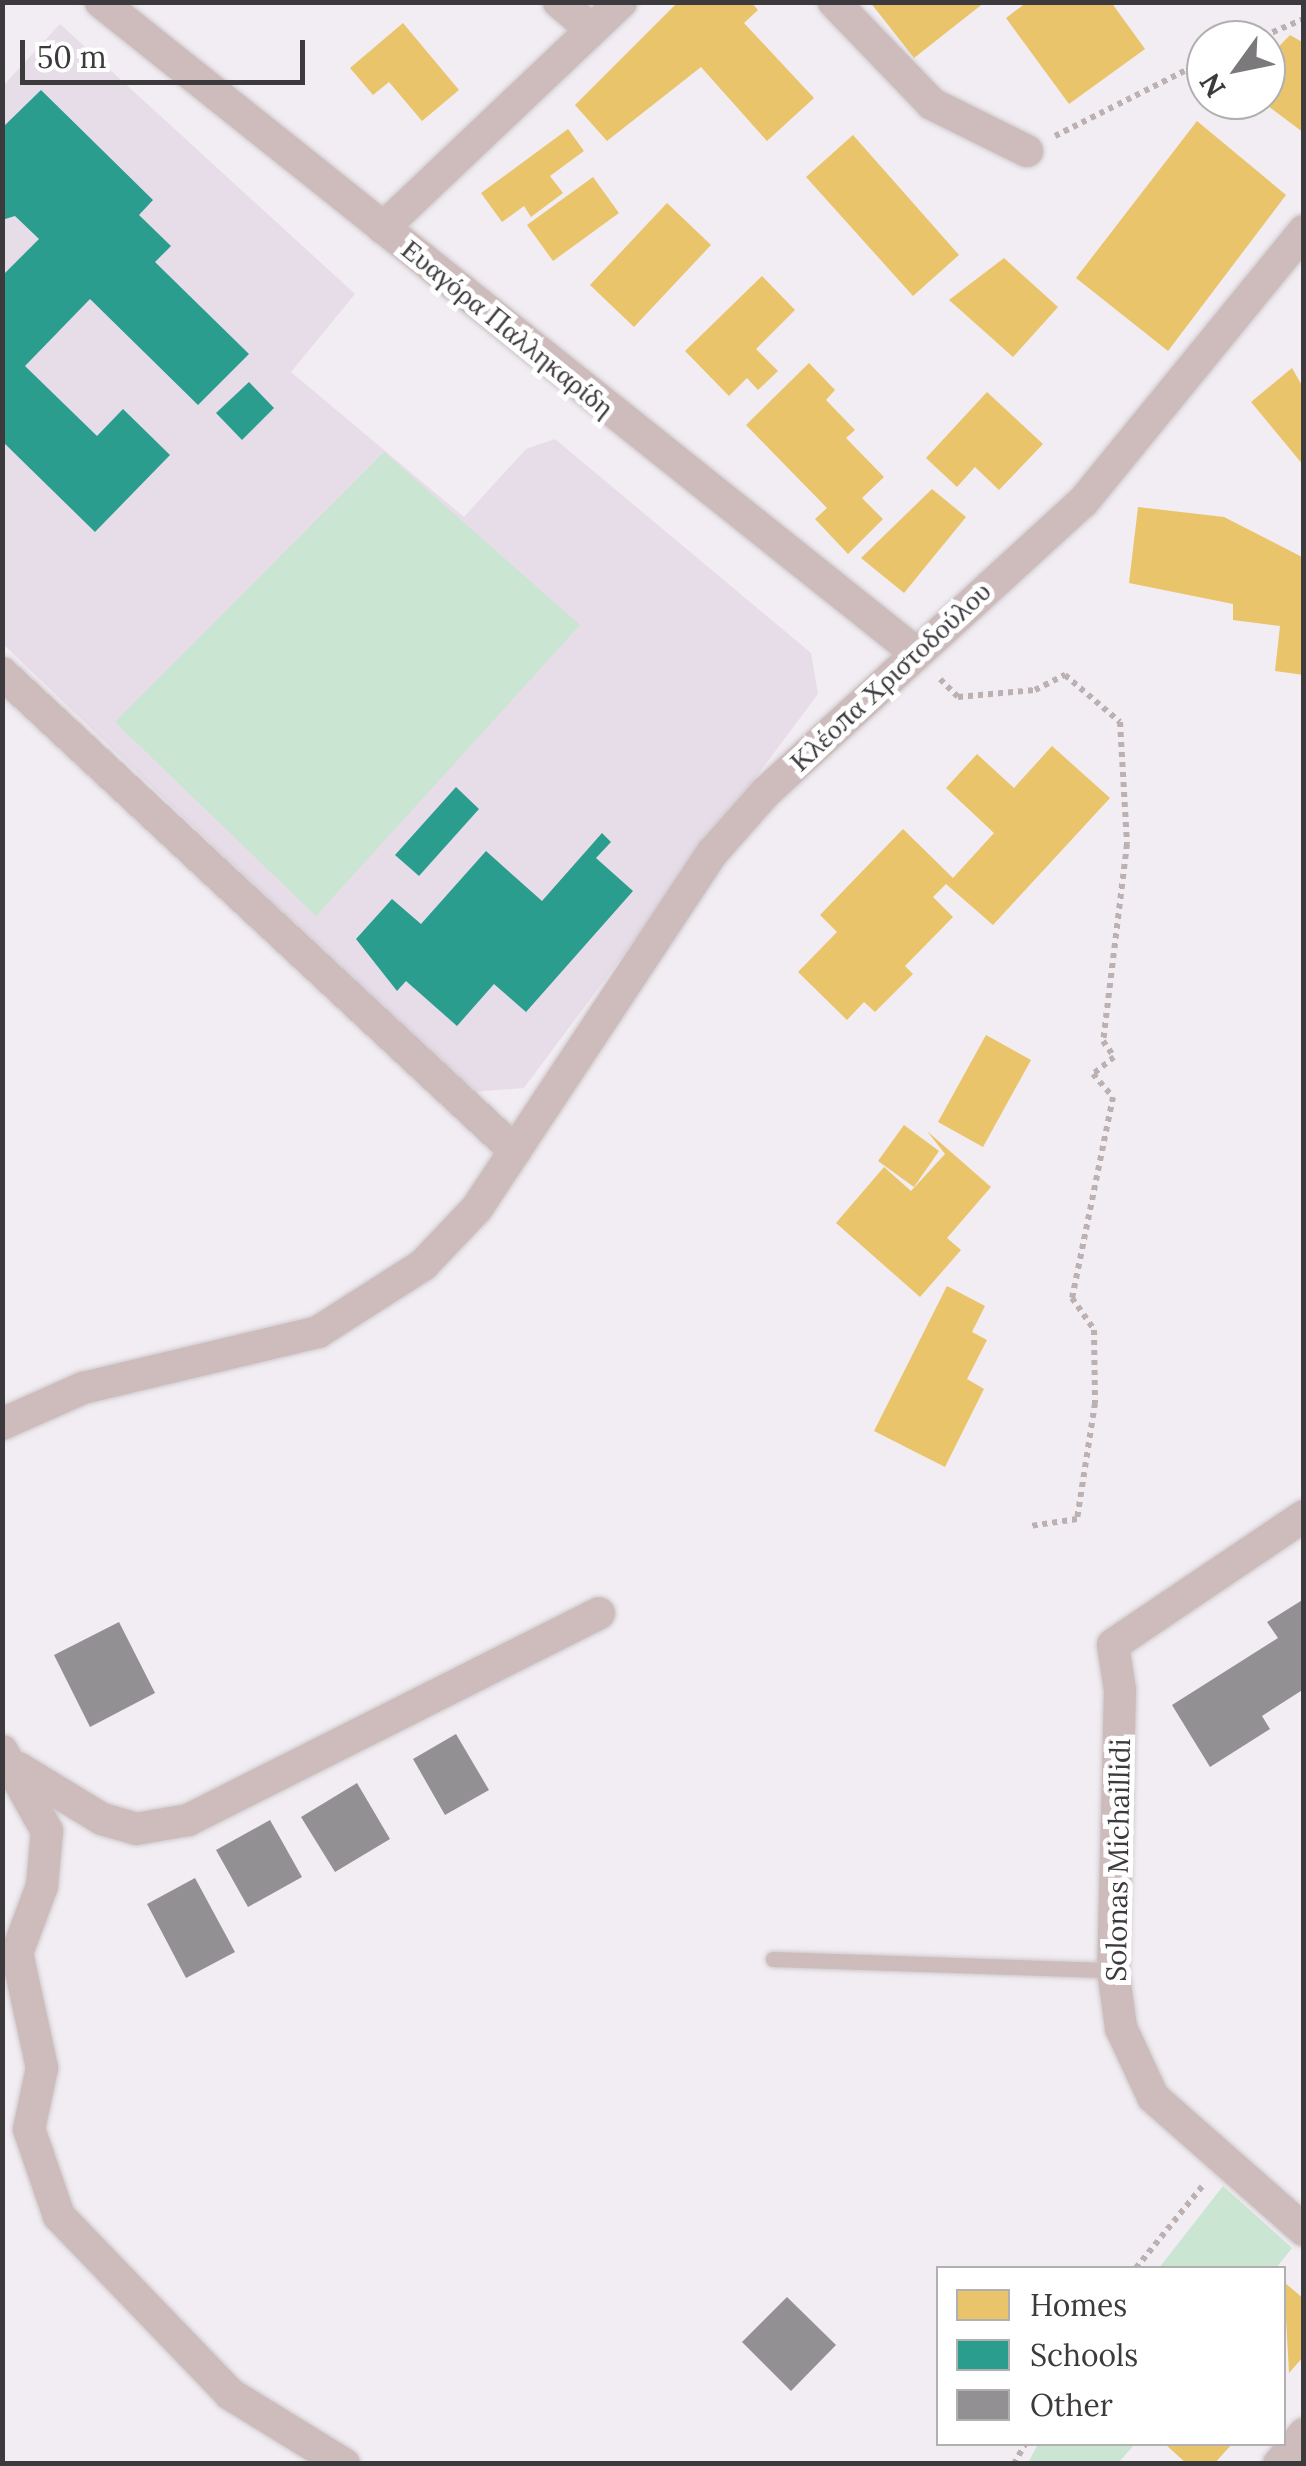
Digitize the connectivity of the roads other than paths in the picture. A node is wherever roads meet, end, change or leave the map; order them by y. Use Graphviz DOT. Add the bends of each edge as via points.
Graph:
graph roads {
  1 [pos="101,2"];
  2 [pos="559,2"];
  3 [pos="621,2"];
  4 [pos="834,2"];
  5 [pos="590,28"];
  6 [pos="1027,150"];
  7 [pos="383,228"];
  8 [pos="1304,231"];
  9 [pos="914,652"];
  10 [pos="2,672"];
  11 [pos="514,1151"];
  12 [pos="2,1424"];
  13 [pos="1304,1516"];
  14 [pos="599,1613"];
  15 [pos="10,1759"];
  16 [pos="773,1959"];
  17 [pos="1113,1970"];
  18 [pos="1304,2230"];
  19 [pos="1304,2434"];
  20 [pos="344,2464"];
  21 [pos="1279,2464"];
  1 -- 7 [label="street, Ευαγόρα Παλληκαρίδη"];
  2 -- 5 [label="street"];
  3 -- 5 [label="street"];
  4 -- 6 [label="street" via="932,104"];
  5 -- 7 [label="street"];
  7 -- 9 [label="street, Ευαγόρα Παλληκαρίδη"];
  8 -- 9 [label="street, Κλέοπα Χριστοδούλου" via="1140,440"];
  9 -- 11 [label="street, Κλέοπα Χριστοδούλου" via="713,852"];
  10 -- 11 [label="street"];
  11 -- 12 [label="street, Κλέοπα Χριστοδούλου" via="436,1251 368,1306 261,1350 34,1402"];
  13 -- 17 [label="street, Solonas Michaillidi" via="1113,1644 1120,1690"];
  14 -- 15 [label="street" via="188,1820 136,1829 102,1820"];
  15 -- 20 [label="street" via="47,1832 42,1886 18,1954 42,2068 29,2130 59,2216 230,2394"];
  16 -- 17 [label="lane"];
  17 -- 18 [label="street, Solonas Michaillidi" via="1121,2028 1153,2097"];
  19 -- 21 [label="street"];
}
